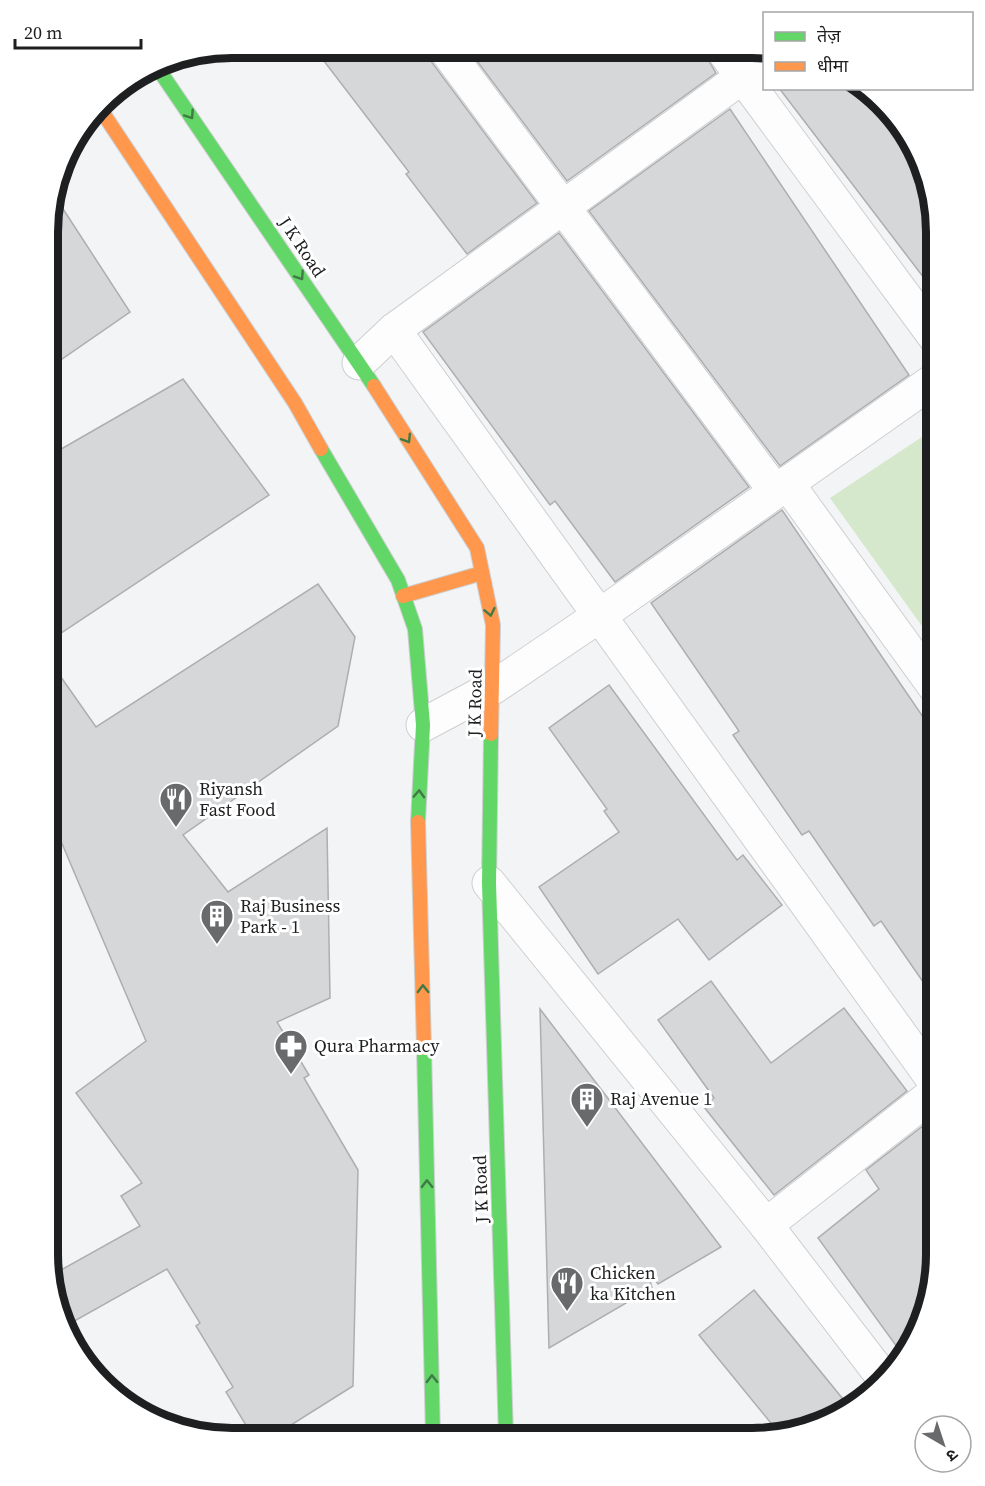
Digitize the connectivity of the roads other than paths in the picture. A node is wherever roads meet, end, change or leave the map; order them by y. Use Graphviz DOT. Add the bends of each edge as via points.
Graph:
graph roads {
  1 [pos="453,59"];
  2 [pos="737,59"];
  3 [pos="753,69"];
  4 [pos="162,74"];
  5 [pos="763,84"];
  6 [pos="767,90"];
  7 [pos="105,115"];
  8 [pos="564,207"];
  9 [pos="926,324"];
  10 [pos="394,330"];
  11 [pos="359,363"];
  12 [pos="926,386"];
  13 [pos="781,487"];
  14 [pos="482,573"];
  15 [pos="404,596"];
  16 [pos="599,616"];
  17 [pos="926,676"];
  18 [pos="494,687"];
  19 [pos="423,724"];
  20 [pos="489,883"];
  21 [pos="926,1070"];
  22 [pos="926,1100"];
  23 [pos="766,1225"];
  24 [pos="879,1372"];
  25 [pos="433,1428"];
  26 [pos="506,1428"];
  1 -- 8 [label="street"];
  2 -- 3 [label="street"];
  3 -- 5 [label="street"];
  3 -- 8 [label="street"];
  4 -- 11 [label="main road, J K Road, one-way"];
  6 -- 9 [label="street"];
  7 -- 15 [label="main road" via="295,403"];
  8 -- 10 [label="street"];
  8 -- 13 [label="street"];
  10 -- 11 [label="street"];
  10 -- 16 [label="street"];
  11 -- 14 [label="main road, J K Road, one-way" via="477,548"];
  12 -- 13 [label="street"];
  13 -- 16 [label="street"];
  13 -- 17 [label="street"];
  14 -- 15 [label="main road"];
  14 -- 18 [label="main road, J K Road, one-way" via="493,625"];
  15 -- 19 [label="main road" via="415,629"];
  16 -- 18 [label="street"];
  16 -- 21 [label="street"];
  18 -- 19 [label="street"];
  18 -- 20 [label="main road, J K Road"];
  25 -- 19 [label="main road, one-way" via="418,809"];
  20 -- 23 [label="street"];
  20 -- 26 [label="main road, J K Road"];
  22 -- 23 [label="street"];
  23 -- 24 [label="street"];
}
